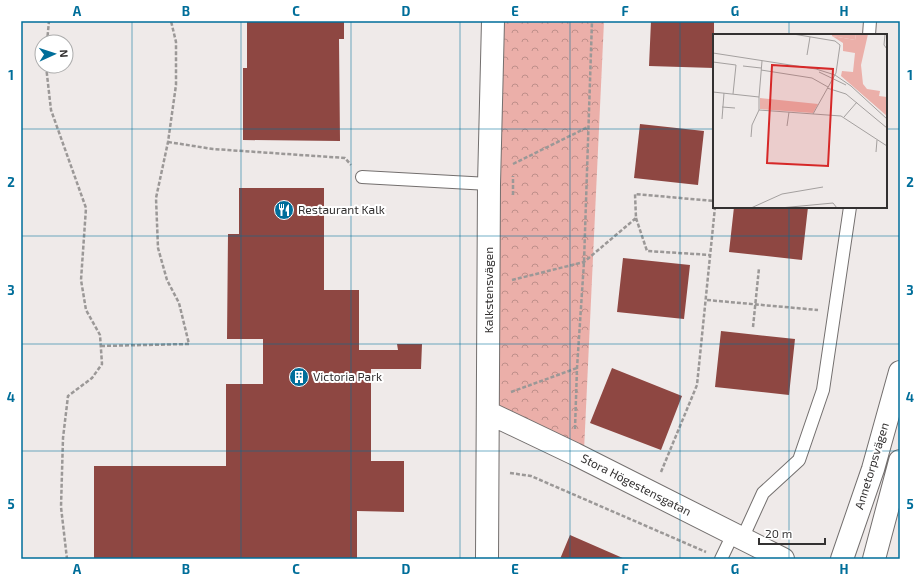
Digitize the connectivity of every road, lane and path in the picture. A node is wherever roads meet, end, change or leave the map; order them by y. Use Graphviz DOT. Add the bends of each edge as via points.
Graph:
graph roads {
  1 [pos="49,21"];
  2 [pos="172,21"];
  3 [pos="493,21"];
  4 [pos="592,21"];
  5 [pos="870,21"];
  6 [pos="48,34"];
  7 [pos="869,34"];
  8 [pos="47,74"];
  9 [pos="588,127"];
  10 [pos="168,142"];
  11 [pos="514,164"];
  12 [pos="362,177"];
  13 [pos="489,184"];
  14 [pos="713,201"];
  15 [pos="715,208"];
  16 [pos="850,208"];
  17 [pos="636,218"];
  18 [pos="710,255"];
  19 [pos="584,262"];
  20 [pos="759,268"];
  21 [pos="512,280"];
  22 [pos="706,300"];
  23 [pos="755,304"];
  24 [pos="834,312"];
  25 [pos="753,327"];
  26 [pos="101,346"];
  27 [pos="577,368"];
  28 [pos="900,372"];
  29 [pos="511,392"];
  30 [pos="489,413"];
  31 [pos="575,454"];
  32 [pos="900,461"];
  33 [pos="488,473"];
  34 [pos="653,493"];
  35 [pos="738,536"];
  36 [pos="67,559"];
  37 [pos="487,559"];
  38 [pos="721,559"];
  39 [pos="783,559"];
  40 [pos="842,559"];
  41 [pos="874,559"];
  1 -- 6 [label="path"];
  2 -- 10 [label="path" via="176,42 176,85"];
  3 -- 13 [label="street, Kalkstensvägen"];
  4 -- 9 [label="path"];
  5 -- 7 [label="lane"];
  8 -- 26 [label="path" via="51,110 86,208 81,280 86,310 100,334"];
  9 -- 11 [label="path"];
  9 -- 19 [label="path"];
  10 -- 12 [label="path" via="213,149 345,158"];
  10 -- 26 [label="path" via="156,198 158,248 167,280 179,303 189,344"];
  12 -- 13 [label="lane"];
  13 -- 30 [label="street, Kalkstensvägen"];
  14 -- 17 [label="path" via="636,194"];
  15 -- 18 [label="path"];
  16 -- 24 [label="lane"];
  17 -- 18 [label="path" via="647,251"];
  17 -- 19 [label="path"];
  18 -- 22 [label="path"];
  19 -- 21 [label="path"];
  19 -- 27 [label="path"];
  20 -- 23 [label="path"];
  22 -- 23 [label="path"];
  22 -- 34 [label="path" via="697,385"];
  23 -- 24 [label="path"];
  23 -- 25 [label="path"];
  24 -- 35 [label="lane" via="823,390 799,460 764,493"];
  26 -- 36 [label="path" via="102,364 92,378 68,396 63,438 61,507"];
  27 -- 29 [label="path"];
  27 -- 31 [label="path"];
  28 -- 40 [label="street, Annetorpsvägen" via="874,469"];
  30 -- 31 [label="street, Stora Högestensgatan"];
  30 -- 33 [label="street, Kalkstensvägen"];
  31 -- 34 [label="street, Stora Högestensgatan"];
  32 -- 41 [label="street, Annetorpsvägen"];
  33 -- 37 [label="street, Kalkstensvägen"];
  33 -- 38 [label="path" via="531,476"];
  34 -- 35 [label="street, Stora Högestensgatan"];
  35 -- 38 [label="lane"];
  35 -- 39 [label="street, Stora Högestensgatan"];
}
